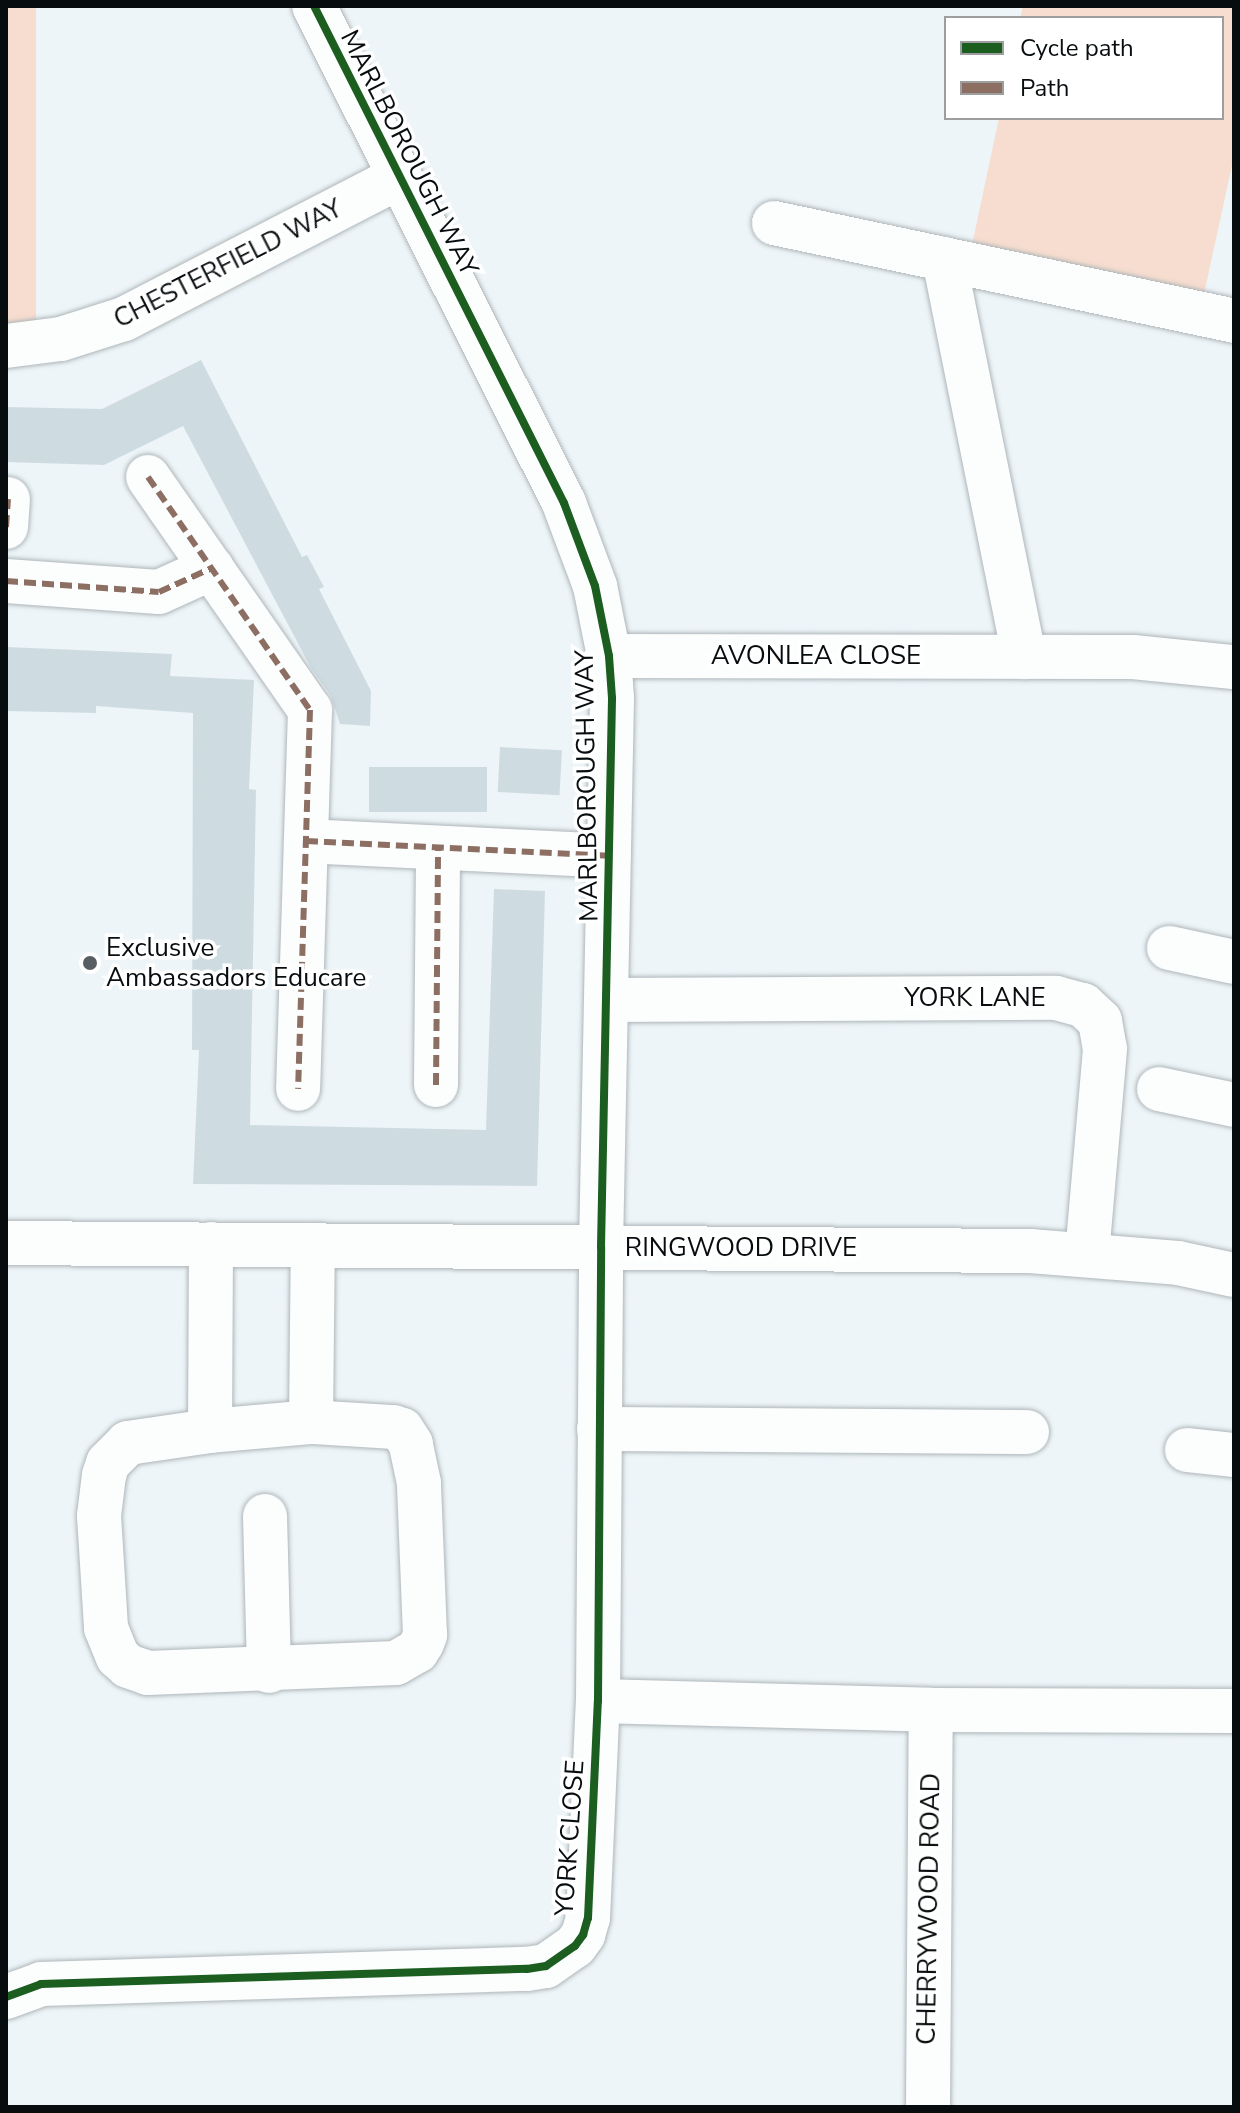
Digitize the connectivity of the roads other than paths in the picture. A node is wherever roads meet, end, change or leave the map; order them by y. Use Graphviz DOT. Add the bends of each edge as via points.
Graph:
graph roads {
  1 [pos="314,6"];
  2 [pos="399,177"];
  3 [pos="774,223"];
  4 [pos="944,259"];
  5 [pos="1234,321"];
  6 [pos="6,346"];
  7 [pos="148,477"];
  8 [pos="212,568"];
  9 [pos="6,581"];
  10 [pos="609,656"];
  11 [pos="1024,657"];
  12 [pos="1234,667"];
  13 [pos="306,841"];
  14 [pos="438,848"];
  15 [pos="609,856"];
  16 [pos="1169,948"];
  17 [pos="1234,962"];
  18 [pos="608,1000"];
  19 [pos="436,1085"];
  20 [pos="298,1089"];
  21 [pos="1159,1089"];
  22 [pos="1234,1105"];
  23 [pos="6,1243"];
  24 [pos="211,1244"];
  25 [pos="313,1245"];
  26 [pos="601,1247"];
  27 [pos="1087,1253"];
  28 [pos="1234,1275"];
  29 [pos="311,1422"];
  30 [pos="599,1429"];
  31 [pos="210,1431"];
  32 [pos="1027,1432"];
  33 [pos="1187,1450"];
  34 [pos="1234,1455"];
  35 [pos="265,1516"];
  36 [pos="269,1671"];
  37 [pos="598,1701"];
  38 [pos="931,1710"];
  39 [pos="1234,1711"];
  40 [pos="6,1997"];
  41 [pos="928,2107"];
  1 -- 2 [label="street, MARLBOROUGH WAY"];
  2 -- 6 [label="street, CHESTERFIELD WAY" via="124,319 61,339"];
  2 -- 10 [label="street, MARLBOROUGH WAY" via="582,543"];
  3 -- 4 [label="street"];
  4 -- 5 [label="street"];
  4 -- 11 [label="street"];
  7 -- 8 [label="street"];
  8 -- 9 [label="street" via="159,592"];
  8 -- 13 [label="street" via="310,710"];
  10 -- 11 [label="street, AVONLEA CLOSE"];
  10 -- 15 [label="street, MARLBOROUGH WAY"];
  11 -- 12 [label="street, AVONLEA CLOSE" via="1173,659"];
  13 -- 14 [label="street"];
  13 -- 20 [label="street"];
  14 -- 15 [label="street"];
  14 -- 19 [label="street"];
  15 -- 18 [label="street, MARLBOROUGH WAY"];
  16 -- 17 [label="street"];
  18 -- 26 [label="street, MARLBOROUGH WAY"];
  18 -- 27 [label="street, YORK LANE" via="1056,998 1083,1005 1100,1021 1105,1049"];
  21 -- 22 [label="street"];
  23 -- 24 [label="street, RINGWOOD DRIVE"];
  24 -- 25 [label="street, RINGWOOD DRIVE"];
  24 -- 31 [label="street"];
  25 -- 26 [label="street, RINGWOOD DRIVE"];
  25 -- 29 [label="street"];
  26 -- 27 [label="street, RINGWOOD DRIVE"];
  26 -- 30 [label="street, YORK CLOSE"];
  27 -- 28 [label="street, RINGWOOD DRIVE"];
  29 -- 31 [label="street"];
  29 -- 36 [label="street" via="393,1427 408,1438 419,1483 425,1635 417,1651 396,1663"];
  30 -- 32 [label="street"];
  30 -- 37 [label="street, YORK CLOSE"];
  31 -- 36 [label="street" via="128,1443 108,1463 99,1516 106,1628 118,1657 148,1673"];
  33 -- 34 [label="street"];
  35 -- 36 [label="street"];
  37 -- 38 [label="street"];
  37 -- 40 [label="street, YORK CLOSE" via="588,1918 575,1946 546,1966 41,1984"];
  38 -- 39 [label="street"];
  38 -- 41 [label="street, CHERRYWOOD ROAD"];
}
